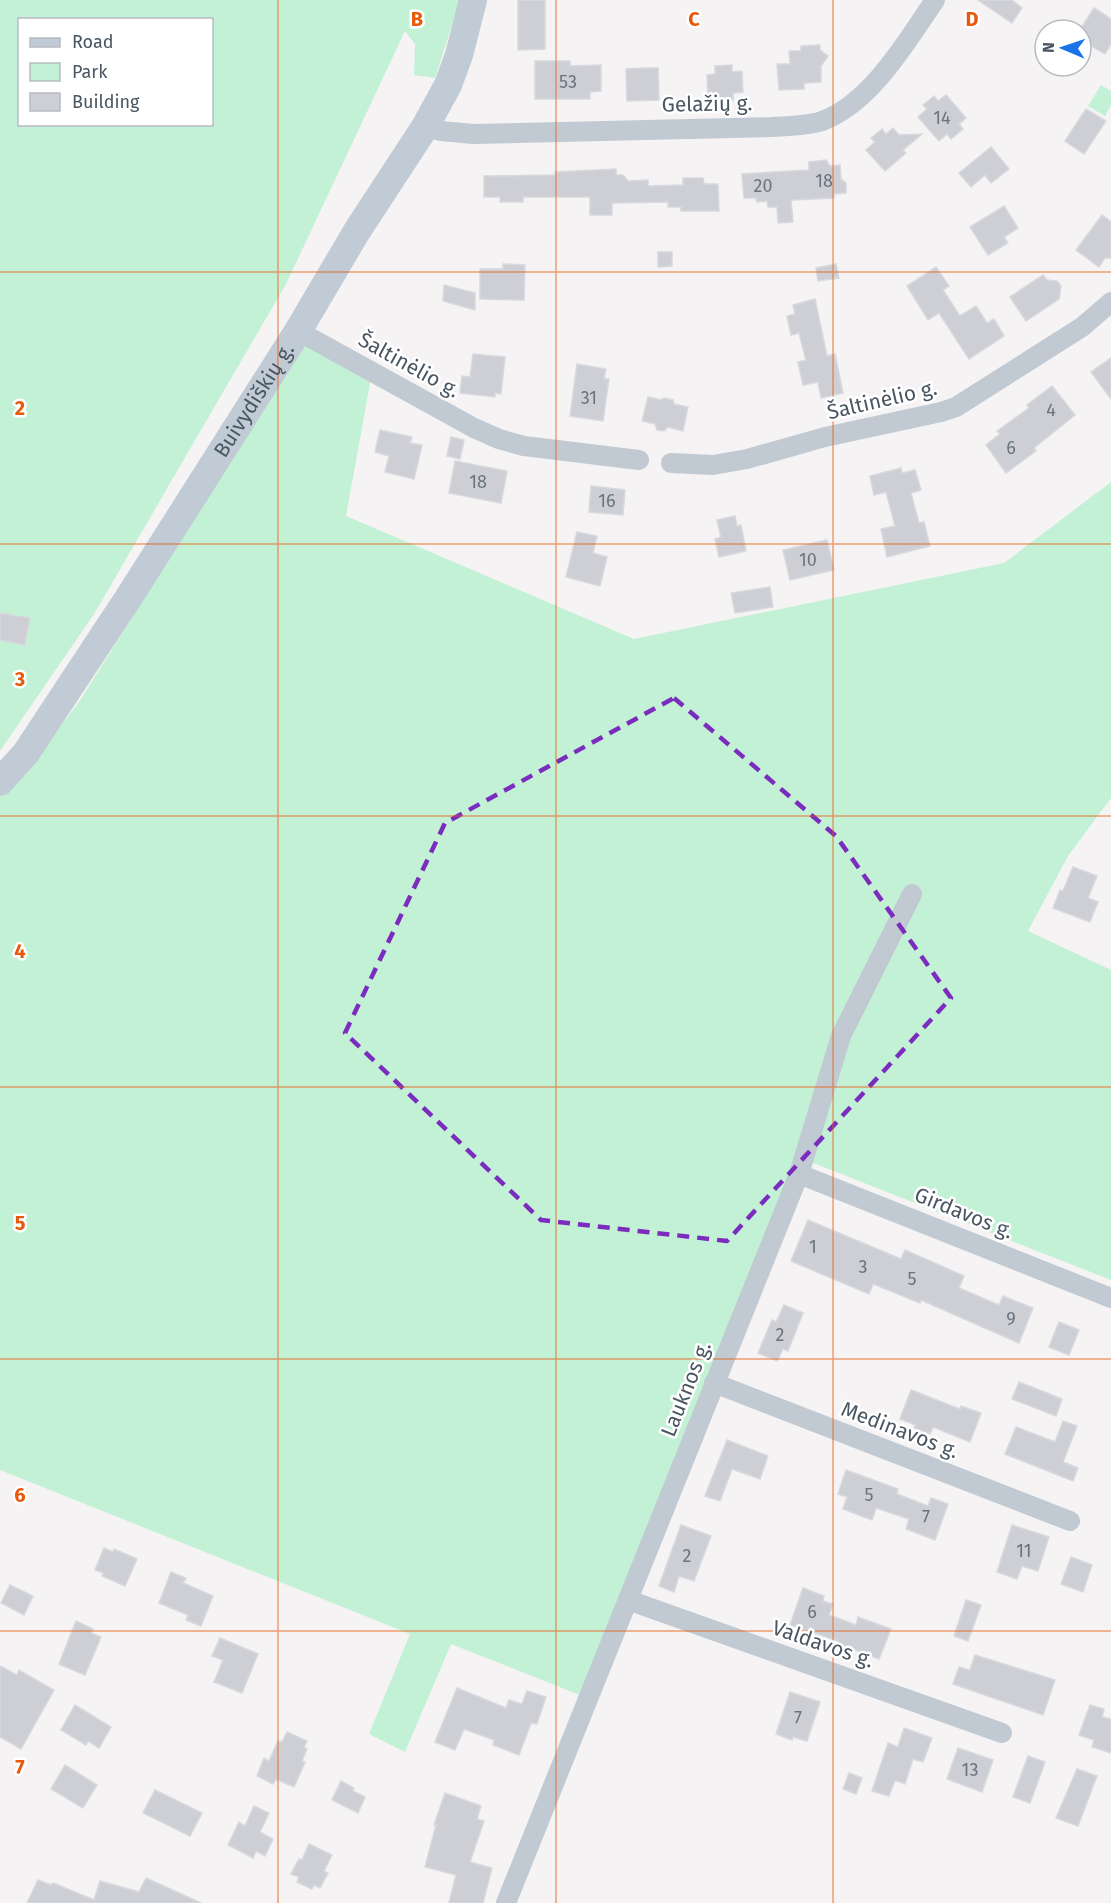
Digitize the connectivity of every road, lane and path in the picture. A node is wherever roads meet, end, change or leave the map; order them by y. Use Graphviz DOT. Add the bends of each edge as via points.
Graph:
graph roads {
  1 [pos="473,0"];
  2 [pos="935,0"];
  3 [pos="426,127"];
  4 [pos="1111,302"];
  5 [pos="298,331"];
  6 [pos="639,460"];
  7 [pos="671,463"];
  8 [pos="0,782"];
  9 [pos="912,894"];
  10 [pos="799,1174"];
  11 [pos="1111,1298"];
  12 [pos="714,1383"];
  13 [pos="1070,1521"];
  14 [pos="628,1600"];
  15 [pos="1002,1733"];
  16 [pos="506,1903"];
  1 -- 3 [label="main road, Buivydiškių g." via="448,86"];
  2 -- 3 [label="street, Gelažių g." via="881,75 860,97 821,121 772,127 473,134"];
  3 -- 5 [label="main road, Buivydiškių g." via="357,231"];
  4 -- 7 [label="street, Šaltinėlio g." via="1082,327 956,407 747,459 713,465"];
  5 -- 6 [label="street, Šaltinėlio g." via="499,440"];
  5 -- 8 [label="main road, Buivydiškių g." via="110,626 26,753"];
  9 -- 10 [label="street, Lauknos g." via="841,1036"];
  10 -- 11 [label="street, Girdavos g."];
  10 -- 12 [label="street, Lauknos g."];
  12 -- 13 [label="street, Medinavos g."];
  12 -- 14 [label="street, Lauknos g."];
  14 -- 15 [label="street, Valdavos g."];
  14 -- 16 [label="street, Lauknos g."];
}
